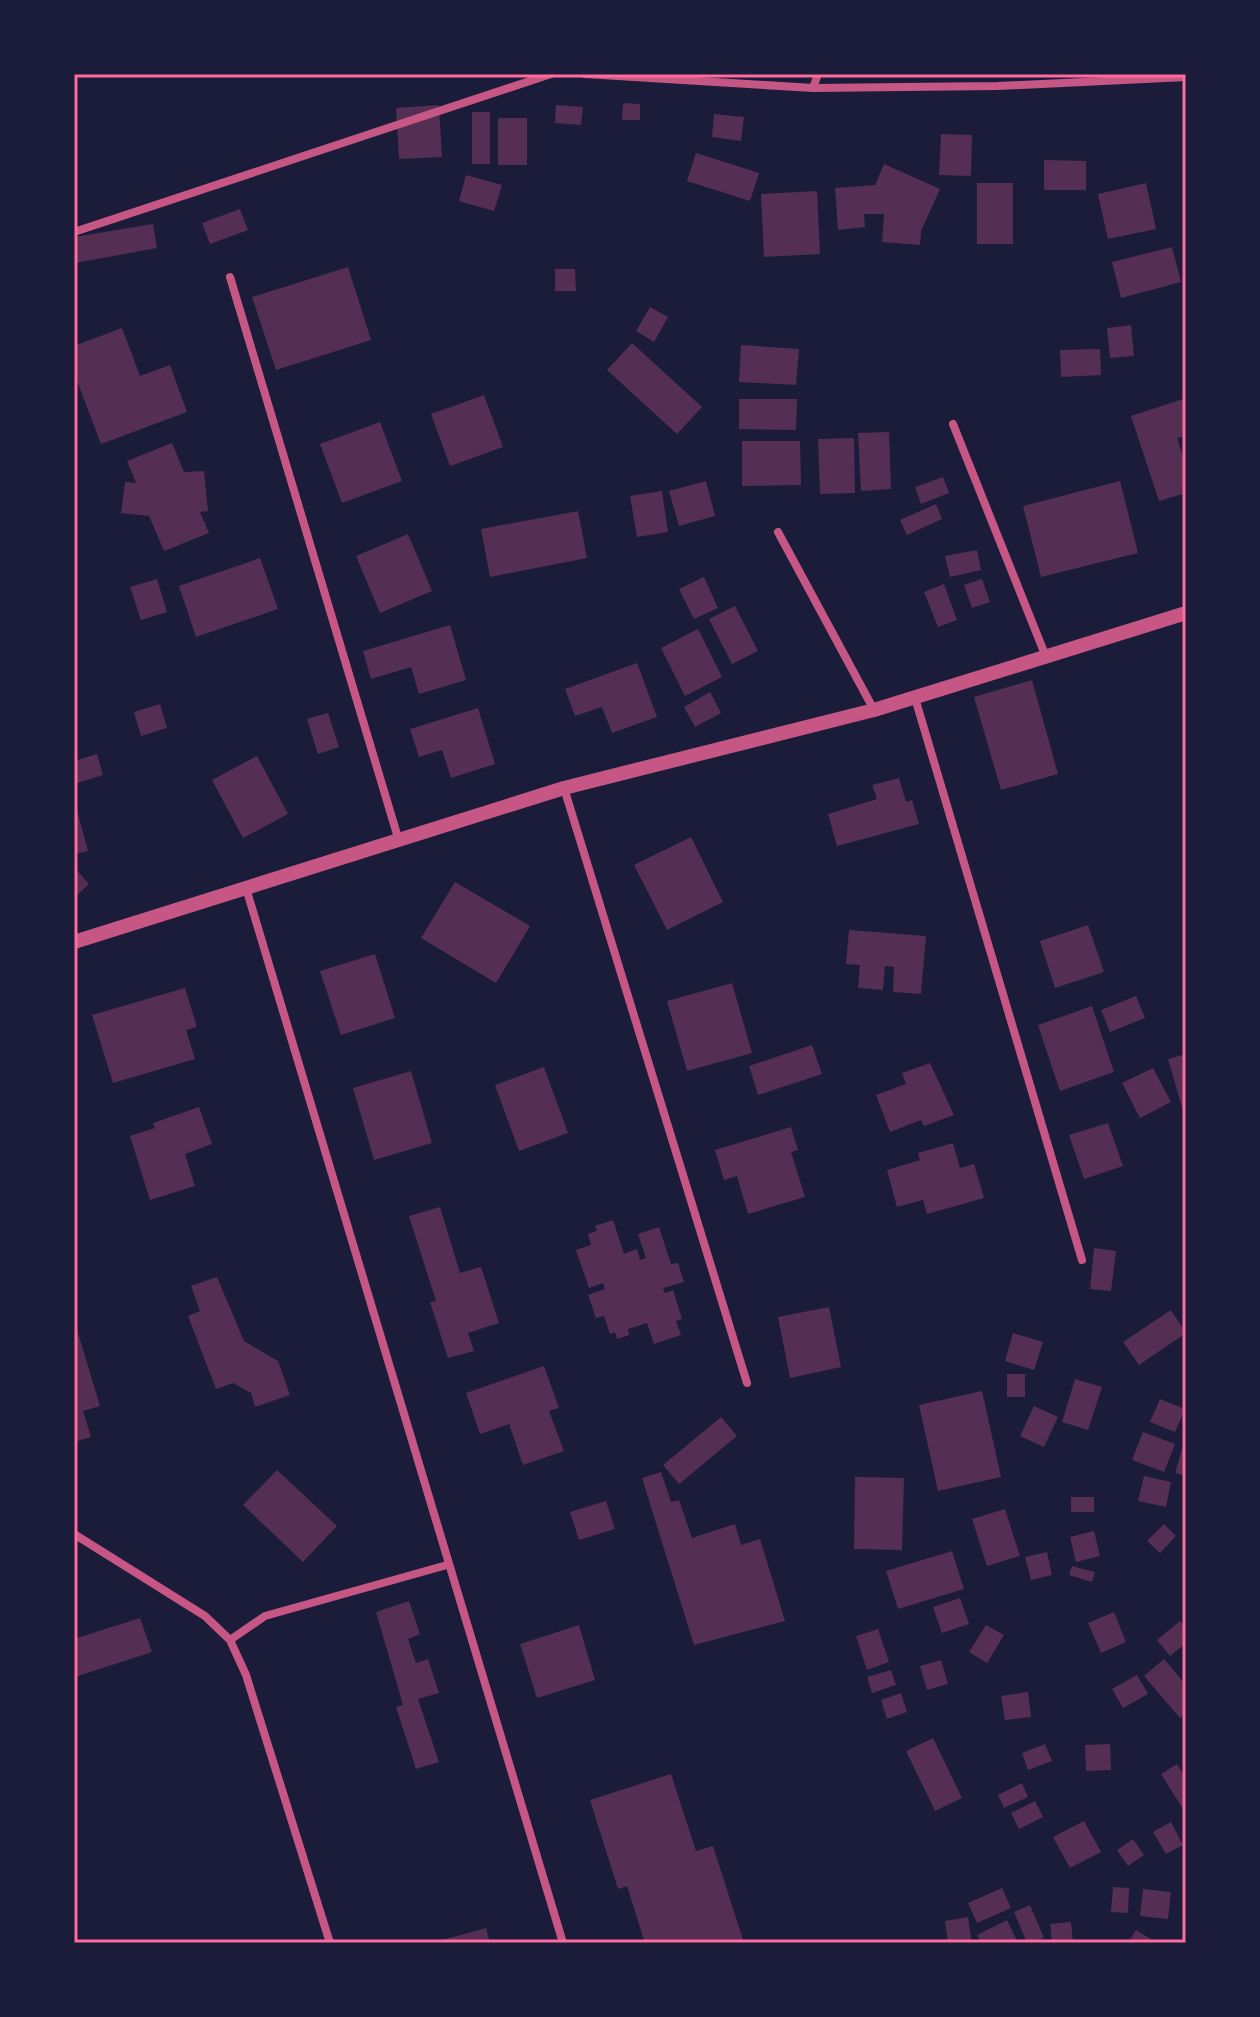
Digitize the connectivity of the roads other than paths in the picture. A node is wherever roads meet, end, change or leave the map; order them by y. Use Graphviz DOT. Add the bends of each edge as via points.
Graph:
graph roads {
  1 [pos="551,74"];
  2 [pos="585,74"];
  3 [pos="818,74"];
  4 [pos="1186,77"];
  5 [pos="813,88"];
  6 [pos="74,232"];
  7 [pos="230,277"];
  8 [pos="953,424"];
  9 [pos="778,532"];
  10 [pos="1186,613"];
  11 [pos="1046,657"];
  12 [pos="915,698"];
  13 [pos="874,710"];
  14 [pos="564,788"];
  15 [pos="399,842"];
  16 [pos="246,888"];
  17 [pos="74,942"];
  18 [pos="1082,1260"];
  19 [pos="747,1383"];
  20 [pos="74,1534"];
  21 [pos="447,1565"];
  22 [pos="230,1640"];
  23 [pos="330,1943"];
  24 [pos="563,1943"];
  1 -- 6 [label="street"];
  2 -- 5 [label="street"];
  3 -- 5 [label="street"];
  4 -- 5 [label="street"];
  7 -- 15 [label="street"];
  8 -- 11 [label="street"];
  9 -- 13 [label="street"];
  10 -- 11 [label="street"];
  11 -- 12 [label="street"];
  12 -- 13 [label="street"];
  12 -- 18 [label="street"];
  13 -- 14 [label="street"];
  14 -- 15 [label="street"];
  14 -- 19 [label="street"];
  15 -- 16 [label="street"];
  16 -- 17 [label="street"];
  16 -- 21 [label="street"];
  20 -- 22 [label="street" via="205,1616"];
  21 -- 22 [label="street" via="265,1616"];
  21 -- 24 [label="street"];
  22 -- 23 [label="street" via="246,1675"];
}
